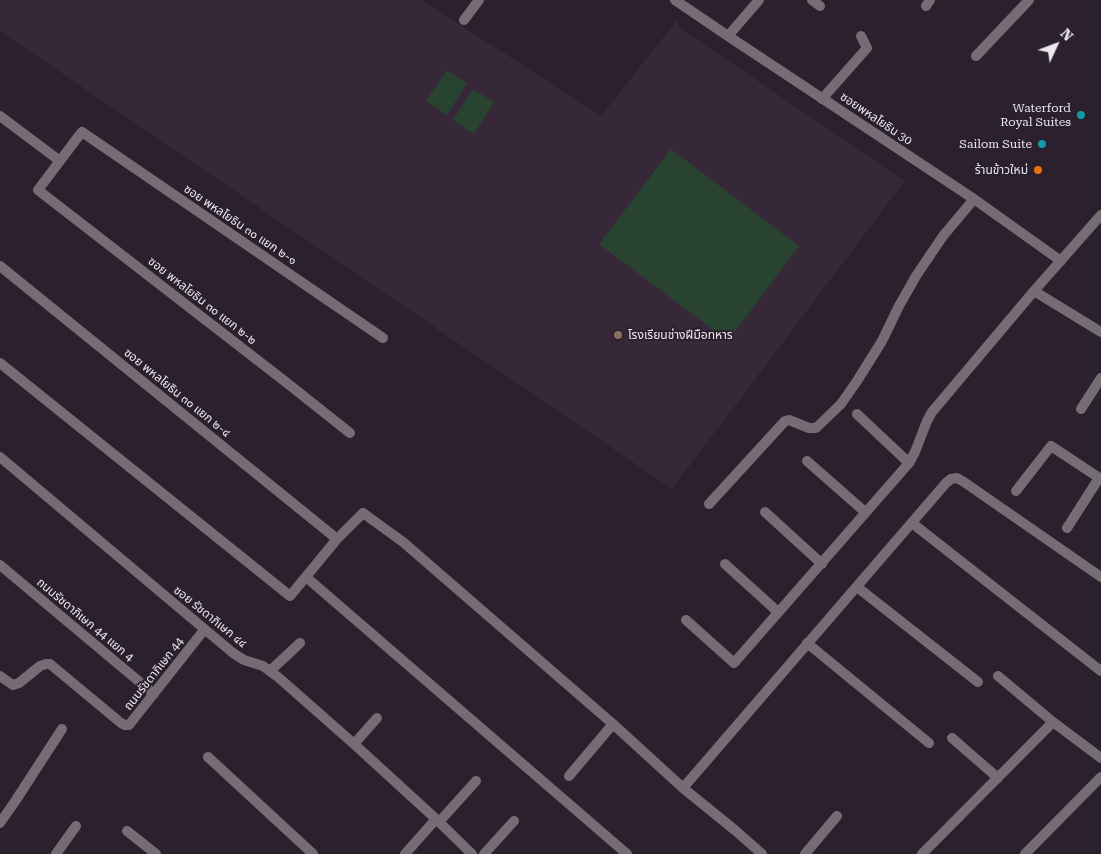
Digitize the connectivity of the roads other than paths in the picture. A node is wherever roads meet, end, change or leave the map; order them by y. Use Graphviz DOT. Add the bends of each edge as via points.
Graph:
graph roads {
  1 [pos="479,0"];
  2 [pos="675,0"];
  3 [pos="759,0"];
  4 [pos="1029,0"];
  5 [pos="464,20"];
  6 [pos="728,36"];
  7 [pos="861,36"];
  8 [pos="976,56"];
  9 [pos="822,99"];
  10 [pos="0,116"];
  11 [pos="60,161"];
  12 [pos="974,199"];
  13 [pos="1101,215"];
  14 [pos="1061,261"];
  15 [pos="0,266"];
  16 [pos="1034,291"];
  17 [pos="1101,332"];
  18 [pos="383,338"];
  19 [pos="0,363"];
  20 [pos="1101,378"];
  21 [pos="1081,409"];
  22 [pos="857,414"];
  23 [pos="350,433"];
  24 [pos="0,457"];
  25 [pos="807,461"];
  26 [pos="909,463"];
  27 [pos="1100,479"];
  28 [pos="1016,491"];
  29 [pos="709,504"];
  30 [pos="765,512"];
  31 [pos="865,512"];
  32 [pos="912,523"];
  33 [pos="1067,528"];
  34 [pos="337,539"];
  35 [pos="725,564"];
  36 [pos="822,564"];
  37 [pos="0,565"];
  38 [pos="306,577"];
  39 [pos="1101,577"];
  40 [pos="857,587"];
  41 [pos="778,612"];
  42 [pos="686,620"];
  43 [pos="204,630"];
  44 [pos="300,643"];
  45 [pos="807,643"];
  46 [pos="270,671"];
  47 [pos="1101,671"];
  48 [pos="0,676"];
  49 [pos="998,676"];
  50 [pos="978,682"];
  51 [pos="154,694"];
  52 [pos="377,718"];
  53 [pos="1053,722"];
  54 [pos="614,724"];
  55 [pos="62,729"];
  56 [pos="952,738"];
  57 [pos="929,743"];
  58 [pos="354,744"];
  59 [pos="208,757"];
  60 [pos="1101,758"];
  61 [pos="569,776"];
  62 [pos="1101,777"];
  63 [pos="998,778"];
  64 [pos="476,782"];
  65 [pos="683,788"];
  66 [pos="837,816"];
  67 [pos="437,821"];
  68 [pos="514,821"];
  69 [pos="0,823"];
  70 [pos="76,826"];
  71 [pos="127,831"];
  72 [pos="56,854"];
  73 [pos="156,854"];
  74 [pos="313,854"];
  75 [pos="405,854"];
  76 [pos="472,854"];
  77 [pos="484,854"];
  78 [pos="627,854"];
  79 [pos="762,854"];
  80 [pos="804,854"];
  81 [pos="922,854"];
  82 [pos="1025,854"];
  1 -- 5 [label="street"];
  2 -- 6 [label="street, ซอยพหลโยธิน 30"];
  3 -- 6 [label="street"];
  4 -- 8 [label="street"];
  6 -- 9 [label="street, ซอยพหลโยธิน 30"];
  7 -- 9 [label="street" via="867,48"];
  9 -- 12 [label="street, ซอยพหลโยธิน 30"];
  10 -- 11 [label="street"];
  11 -- 18 [label="street, ซอย พหลโยธิน ๓๐ แยก ๒-๑" via="82,132"];
  11 -- 23 [label="street, ซอย พหลโยธิน ๓๐ แยก ๒-๒" via="38,190"];
  12 -- 14 [label="street, ซอยพหลโยธิน 30"];
  12 -- 29 [label="street" via="916,276 882,341 841,404 816,428 785,421"];
  13 -- 14 [label="street"];
  14 -- 16 [label="street"];
  15 -- 34 [label="street, ซอย พหลโยธิน ๓๐ แยก ๒-๔"];
  16 -- 17 [label="street"];
  16 -- 26 [label="street" via="932,412"];
  19 -- 38 [label="street" via="290,596"];
  20 -- 21 [label="street"];
  22 -- 26 [label="street"];
  24 -- 43 [label="street, ซอย รัชดาภิเษก ๔๔"];
  25 -- 31 [label="street"];
  26 -- 31 [label="street"];
  27 -- 28 [label="street" via="1051,446"];
  27 -- 33 [label="street"];
  30 -- 36 [label="street"];
  31 -- 36 [label="street"];
  32 -- 39 [label="street" via="946,483 957,478"];
  32 -- 40 [label="street"];
  32 -- 47 [label="street"];
  34 -- 38 [label="street"];
  34 -- 54 [label="street" via="363,513 402,542"];
  35 -- 41 [label="street"];
  36 -- 41 [label="street"];
  37 -- 51 [label="street, ถนนรัชดาภิเษก 44 แยก 4"];
  38 -- 78 [label="street"];
  40 -- 45 [label="street"];
  40 -- 50 [label="street"];
  41 -- 42 [label="street" via="734,663"];
  43 -- 46 [label="street, ซอย รัชดาภิเษก ๔๔" via="244,660"];
  43 -- 51 [label="street, ถนนรัชดาภิเษก 44"];
  44 -- 46 [label="street"];
  45 -- 57 [label="street"];
  45 -- 65 [label="street"];
  46 -- 58 [label="street, ซอย รัชดาภิเษก ๔๔"];
  48 -- 51 [label="street, ถนนรัชดาภิเษก 44" via="13,685 40,666 50,664 125,725 129,725"];
  49 -- 53 [label="street"];
  52 -- 58 [label="street"];
  53 -- 60 [label="street"];
  53 -- 63 [label="street"];
  54 -- 61 [label="street"];
  54 -- 65 [label="street"];
  55 -- 69 [label="street"];
  56 -- 63 [label="street"];
  58 -- 67 [label="street, ซอย รัชดาภิเษก ๔๔"];
  59 -- 74 [label="street"];
  62 -- 82 [label="street"];
  63 -- 81 [label="street"];
  64 -- 67 [label="street"];
  65 -- 79 [label="street"];
  66 -- 80 [label="street"];
  67 -- 75 [label="street"];
  67 -- 76 [label="street, ซอย รัชดาภิเษก ๔๔"];
  68 -- 77 [label="street"];
  70 -- 72 [label="street"];
  71 -- 73 [label="street"];
}
